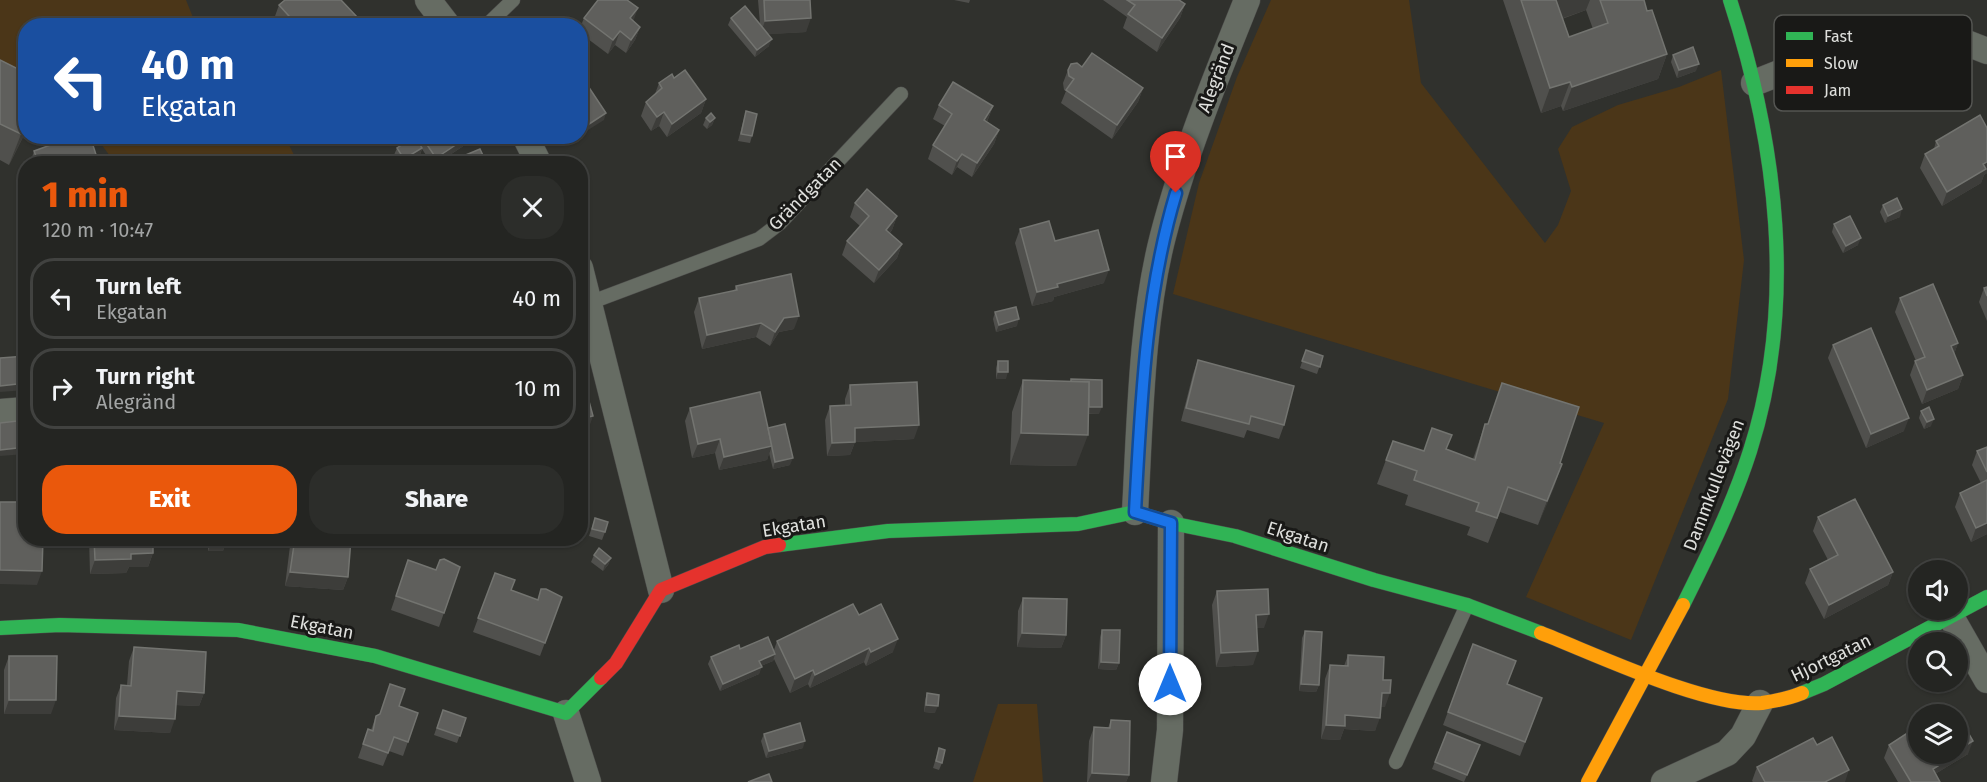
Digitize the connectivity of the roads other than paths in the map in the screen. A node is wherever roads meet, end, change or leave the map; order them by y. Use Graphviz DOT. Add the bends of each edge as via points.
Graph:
graph roads {
  1 [pos="428,0"];
  2 [pos="513,0"];
  3 [pos="1247,0"];
  4 [pos="1730,0"];
  5 [pos="442,18"];
  6 [pos="494,18"];
  7 [pos="1972,45"];
  8 [pos="1987,51"];
  9 [pos="1774,75"];
  10 [pos="1754,83"];
  11 [pos="901,94"];
  12 [pos="588,299"];
  13 [pos="589,303"];
  14 [pos="18,411"];
  15 [pos="0,412"];
  16 [pos="1135,512"];
  17 [pos="1171,523"];
  18 [pos="661,590"];
  19 [pos="1987,597"];
  20 [pos="1467,605"];
  21 [pos="1968,608"];
  22 [pos="1945,620"];
  23 [pos="1953,620"];
  24 [pos="0,628"];
  25 [pos="1646,675"];
  26 [pos="1987,680"];
  27 [pos="1760,703"];
  28 [pos="566,713"];
  29 [pos="1396,762"];
  30 [pos="588,782"];
  31 [pos="1164,782"];
  32 [pos="1588,782"];
  33 [pos="1664,782"];
  1 -- 5 [label="street"];
  2 -- 6 [label="lane"];
  3 -- 16 [label="street, Alegränd" via="1190,148 1163,237 1148,330"];
  4 -- 10 [label="street, Dammkullevägen"];
  7 -- 8 [label="street"];
  9 -- 10 [label="street"];
  10 -- 25 [label="street, Dammkullevägen" via="1777,232 1776,315 1770,370 1752,447 1720,528"];
  11 -- 13 [label="lane, Grändgatan" via="780,223 759,238"];
  12 -- 13 [label="street"];
  13 -- 18 [label="street"];
  14 -- 15 [label="street"];
  16 -- 17 [label="street, Ekgatan"];
  16 -- 18 [label="street, Ekgatan" via="1078,524 888,531 765,547"];
  17 -- 20 [label="street, Ekgatan" via="1235,536"];
  17 -- 31 [label="street" via="1170,730"];
  18 -- 28 [label="street" via="616,663"];
  19 -- 21 [label="street, Hjortgatan"];
  20 -- 25 [label="street, Ekgatan"];
  20 -- 29 [label="lane"];
  22 -- 27 [label="street, Hjortgatan" via="1824,684 1791,697"];
  23 -- 26 [label="street"];
  24 -- 28 [label="street, Ekgatan" via="60,625 238,630 375,656"];
  25 -- 27 [label="street, Hjortgatan" via="1721,698"];
  25 -- 32 [label="street, Dammkullevägen"];
  27 -- 33 [label="street" via="1743,736 1727,753"];
  28 -- 30 [label="street"];
}
